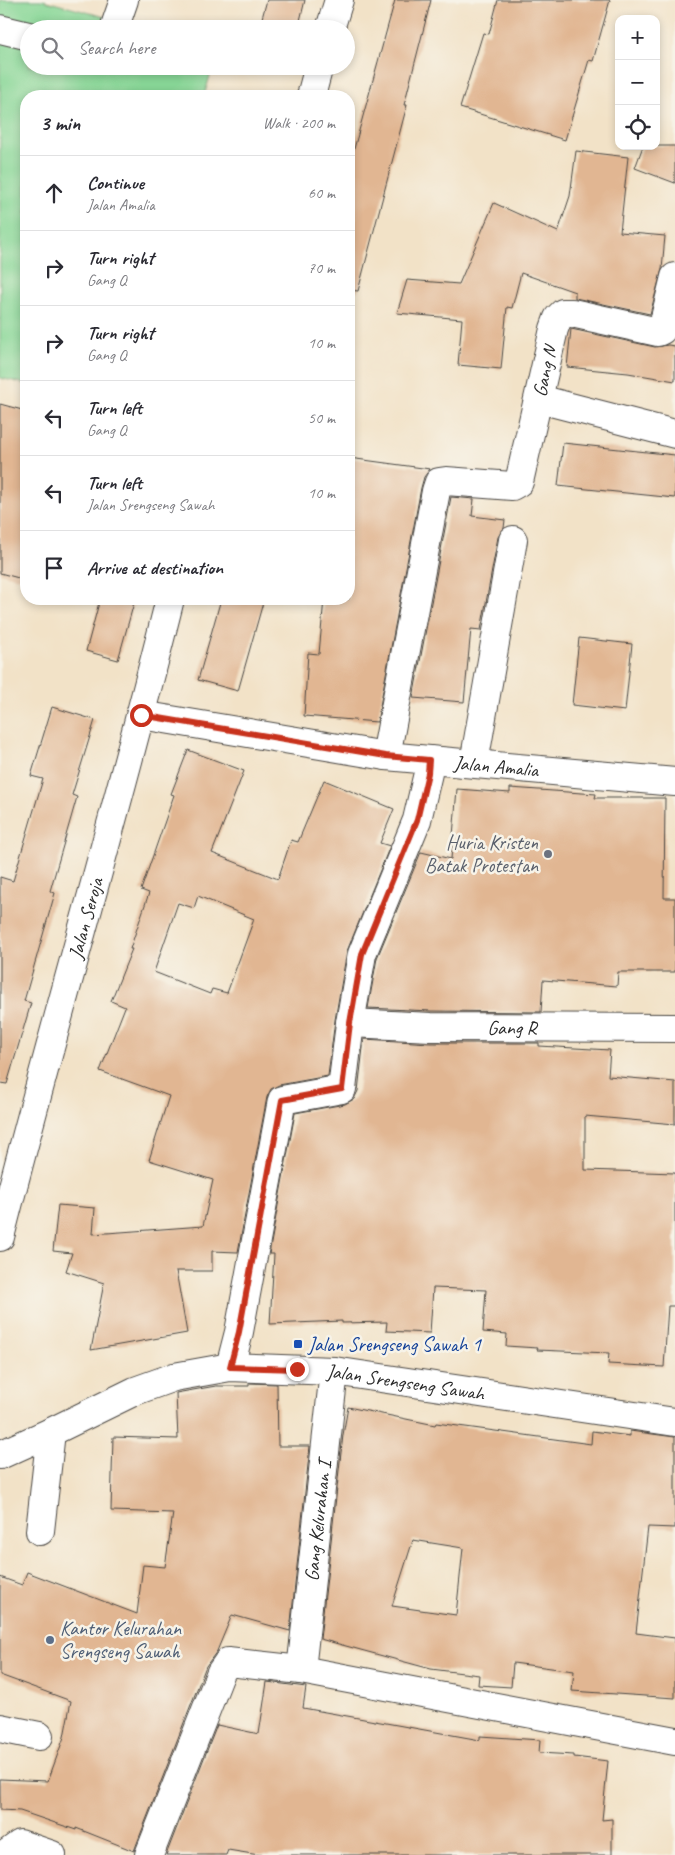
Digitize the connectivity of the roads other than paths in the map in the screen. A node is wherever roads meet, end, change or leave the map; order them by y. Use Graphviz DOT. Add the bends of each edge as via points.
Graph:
graph roads {
  1 [pos="124,0"];
  2 [pos="339,0"];
  3 [pos="117,20"];
  4 [pos="333,20"];
  5 [pos="0,29"];
  6 [pos="20,34"];
  7 [pos="316,75"];
  8 [pos="312,90"];
  9 [pos="675,277"];
  10 [pos="539,399"];
  11 [pos="675,434"];
  12 [pos="513,540"];
  13 [pos="168,605"];
  14 [pos="141,715"];
  15 [pos="386,756"];
  16 [pos="429,760"];
  17 [pos="474,763"];
  18 [pos="675,782"];
  19 [pos="350,1023"];
  20 [pos="675,1028"];
  21 [pos="10,1156"];
  22 [pos="0,1237"];
  23 [pos="230,1367"];
  24 [pos="334,1371"];
  25 [pos="674,1419"];
  26 [pos="51,1432"];
  27 [pos="0,1455"];
  28 [pos="40,1531"];
  29 [pos="301,1670"];
  30 [pos="0,1728"];
  31 [pos="39,1736"];
  32 [pos="675,1741"];
  33 [pos="6,1855"];
  34 [pos="52,1855"];
  35 [pos="149,1855"];
  1 -- 3 [label="street"];
  2 -- 4 [label="street"];
  5 -- 6 [label="street"];
  7 -- 8 [label="street"];
  9 -- 10 [label="street, Gang N" via="662,330 658,332 572,313 564,313 558,318"];
  10 -- 11 [label="street"];
  10 -- 15 [label="street, Gang N" via="519,482 512,486 439,482"];
  12 -- 17 [label="street"];
  13 -- 14 [label="street, Jalan Seroja"];
  14 -- 15 [label="street, Jalan Amalia"];
  14 -- 21 [label="street, Jalan Seroja"];
  15 -- 16 [label="street, Jalan Amalia"];
  16 -- 17 [label="street, Jalan Amalia"];
  16 -- 19 [label="street" via="417,820 362,954"];
  17 -- 18 [label="street, Jalan Amalia"];
  19 -- 20 [label="street, Gang R"];
  19 -- 23 [label="street" via="342,1089 282,1100"];
  21 -- 22 [label="street, Jalan Seroja"];
  23 -- 24 [label="street, Jalan Srengseng Sawah"];
  23 -- 26 [label="street, Jalan Srengseng Sawah" via="174,1378 135,1391"];
  24 -- 25 [label="street, Jalan Srengseng Sawah"];
  24 -- 29 [label="street, Gang Kelurahan I"];
  26 -- 27 [label="street, Jalan Srengseng Sawah"];
  26 -- 28 [label="street"];
  29 -- 32 [label="street"];
  29 -- 35 [label="street" via="228,1662 224,1665"];
  30 -- 31 [label="street"];
  33 -- 34 [label="street" via="20,1844"];
}
